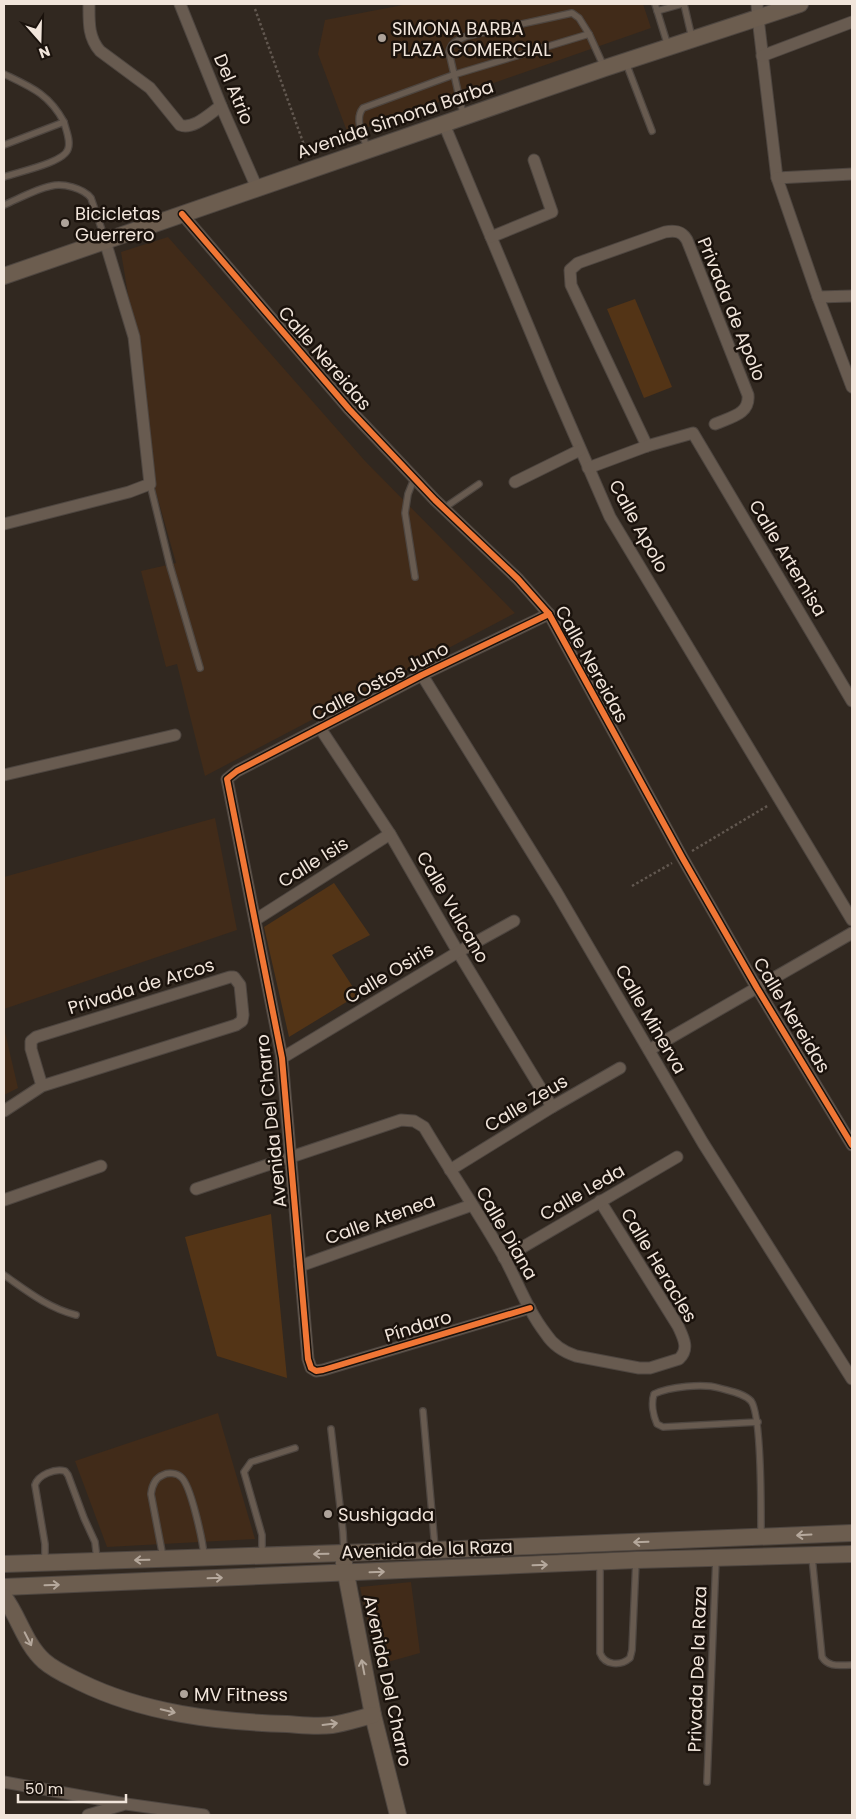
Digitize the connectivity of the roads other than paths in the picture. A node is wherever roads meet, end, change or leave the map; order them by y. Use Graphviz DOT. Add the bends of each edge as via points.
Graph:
graph roads {
  1 [pos="89,4"];
  2 [pos="180,4"];
  3 [pos="655,4"];
  4 [pos="683,4"];
  5 [pos="800,4"];
  6 [pos="657,11"];
  7 [pos="757,11"];
  8 [pos="852,22"];
  9 [pos="589,34"];
  10 [pos="693,40"];
  11 [pos="668,48"];
  12 [pos="762,56"];
  13 [pos="626,62"];
  14 [pos="605,68"];
  15 [pos="4,74"];
  16 [pos="453,75"];
  17 [pos="221,106"];
  18 [pos="464,117"];
  19 [pos="64,122"];
  20 [pos="444,124"];
  21 [pos="652,131"];
  22 [pos="4,145"];
  23 [pos="368,150"];
  24 [pos="534,160"];
  25 [pos="852,174"];
  26 [pos="4,177"];
  27 [pos="777,178"];
  28 [pos="257,188"];
  29 [pos="4,205"];
  30 [pos="182,214"];
  31 [pos="491,237"];
  32 [pos="105,240"];
  33 [pos="4,276"];
  34 [pos="852,296"];
  35 [pos="818,297"];
  36 [pos="852,387"];
  37 [pos="715,424"];
  38 [pos="647,446"];
  39 [pos="580,450"];
  40 [pos="588,468"];
  41 [pos="414,478"];
  42 [pos="515,482"];
  43 [pos="150,484"];
  44 [pos="479,484"];
  45 [pos="443,509"];
  46 [pos="4,524"];
  47 [pos="415,578"];
  48 [pos="549,614"];
  49 [pos="200,668"];
  50 [pos="422,675"];
  51 [pos="852,701"];
  52 [pos="320,728"];
  53 [pos="175,735"];
  54 [pos="4,775"];
  55 [pos="227,779"];
  56 [pos="390,834"];
  57 [pos="255,920"];
  58 [pos="852,920"];
  59 [pos="514,921"];
  60 [pos="852,933"];
  61 [pos="458,952"];
  62 [pos="757,988"];
  63 [pos="649,1050"];
  64 [pos="282,1058"];
  65 [pos="620,1068"];
  66 [pos="42,1086"];
  67 [pos="552,1107"];
  68 [pos="4,1111"];
  69 [pos="852,1145"];
  70 [pos="290,1157"];
  71 [pos="678,1157"];
  72 [pos="102,1166"];
  73 [pos="450,1170"];
  74 [pos="196,1189"];
  75 [pos="4,1200"];
  76 [pos="600,1201"];
  77 [pos="472,1205"];
  78 [pos="504,1258"];
  79 [pos="300,1266"];
  80 [pos="4,1275"];
  81 [pos="530,1308"];
  82 [pos="76,1315"];
  83 [pos="576,1356"];
  84 [pos="316,1371"];
  85 [pos="851,1374"];
  86 [pos="424,1411"];
  87 [pos="758,1422"];
  88 [pos="331,1429"];
  89 [pos="295,1448"];
  90 [pos="852,1533"];
  91 [pos="762,1537"];
  92 [pos="436,1550"];
  93 [pos="344,1554"];
  94 [pos="852,1554"];
  95 [pos="812,1555"];
  96 [pos="262,1556"];
  97 [pos="205,1558"];
  98 [pos="716,1558"];
  99 [pos="163,1560"];
  100 [pos="636,1560"];
  101 [pos="97,1561"];
  102 [pos="600,1562"];
  103 [pos="45,1563"];
  104 [pos="4,1564"];
  105 [pos="345,1573"];
  106 [pos="4,1587"];
  107 [pos="4,1597"];
  108 [pos="852,1665"];
  109 [pos="373,1714"];
  110 [pos="4,1782"];
  111 [pos="707,1782"];
  112 [pos="126,1804"];
  113 [pos="88,1815"];
  114 [pos="204,1815"];
  115 [pos="398,1815"];
  1 -- 17 [label="street" via="90,31 100,51 150,88 180,125 194,124"];
  2 -- 17 [label="street, Del Atrio"];
  3 -- 6 [label="lane"];
  4 -- 6 [label="lane"];
  4 -- 10 [label="lane"];
  5 -- 7 [label="main road, Avenida Simona Barba"];
  6 -- 11 [label="lane"];
  7 -- 10 [label="main road, Avenida Simona Barba"];
  7 -- 12 [label="street"];
  8 -- 12 [label="street"];
  9 -- 14 [label="lane"];
  9 -- 16 [label="lane"];
  9 -- 16 [label="lane" via="572,13 467,36 453,43 449,49"];
  10 -- 11 [label="main road, Avenida Simona Barba"];
  11 -- 13 [label="main road, Avenida Simona Barba"];
  12 -- 27 [label="street"];
  13 -- 14 [label="main road, Avenida Simona Barba"];
  13 -- 21 [label="lane"];
  14 -- 18 [label="main road, Avenida Simona Barba"];
  15 -- 19 [label="lane" via="48,99"];
  16 -- 18 [label="lane"];
  16 -- 23 [label="lane" via="363,108 359,121"];
  17 -- 28 [label="street, Del Atrio"];
  18 -- 20 [label="main road, Avenida Simona Barba"];
  19 -- 22 [label="lane"];
  19 -- 26 [label="lane" via="69,142 66,152 49,163"];
  20 -- 23 [label="main road, Avenida Simona Barba"];
  20 -- 31 [label="street, Calle Apolo"];
  23 -- 28 [label="main road, Avenida Simona Barba"];
  24 -- 31 [label="street" via="552,212"];
  25 -- 27 [label="street"];
  27 -- 35 [label="street"];
  28 -- 30 [label="main road, Avenida Simona Barba"];
  29 -- 32 [label="lane" via="52,185 80,189 91,198"];
  30 -- 32 [label="main road, Avenida Simona Barba"];
  30 -- 41 [label="street, Calle Nereidas" via="349,409"];
  31 -- 39 [label="street, Calle Apolo"];
  32 -- 33 [label="main road, Avenida Simona Barba"];
  32 -- 43 [label="street" via="134,338"];
  34 -- 35 [label="street"];
  35 -- 36 [label="street"];
  37 -- 38 [label="street, Privada de Apolo" via="744,410 748,395 687,240 673,230 578,263 570,270 571,285"];
  38 -- 40 [label="street"];
  38 -- 51 [label="street, Calle Artemisa" via="693,432"];
  39 -- 40 [label="street, Calle Apolo"];
  39 -- 42 [label="street"];
  40 -- 58 [label="street, Calle Apolo" via="610,517"];
  41 -- 45 [label="street, Calle Nereidas"];
  41 -- 47 [label="lane" via="405,513"];
  43 -- 46 [label="street"];
  43 -- 49 [label="lane"];
  44 -- 45 [label="lane"];
  45 -- 48 [label="street, Calle Nereidas" via="518,579"];
  48 -- 50 [label="street, Calle Ostos Juno"];
  48 -- 62 [label="street, Calle Nereidas"];
  50 -- 52 [label="street, Calle Ostos Juno"];
  50 -- 63 [label="street, Calle Minerva" via="557,892"];
  52 -- 55 [label="street, Calle Ostos Juno"];
  52 -- 56 [label="street, Calle Vulcano"];
  53 -- 54 [label="street"];
  55 -- 57 [label="street, Avenida Del Charro"];
  56 -- 57 [label="street, Calle Isis"];
  56 -- 61 [label="street, Calle Vulcano"];
  57 -- 64 [label="street, Avenida Del Charro"];
  59 -- 61 [label="street, Calle Osiris"];
  60 -- 62 [label="street"];
  61 -- 64 [label="street, Calle Osiris"];
  61 -- 67 [label="street, Calle Vulcano"];
  62 -- 63 [label="street"];
  62 -- 69 [label="street, Calle Nereidas"];
  63 -- 85 [label="street, Calle Minerva" via="703,1142"];
  64 -- 70 [label="street, Avenida Del Charro"];
  65 -- 67 [label="street, Calle Zeus"];
  66 -- 66 [label="street, Privada de Arcos" via="31,1049 36,1037 230,977 238,981 244,1015 236,1025"];
  66 -- 68 [label="street, Privada de Arcos"];
  67 -- 73 [label="street, Calle Zeus"];
  70 -- 73 [label="street, Calle Diana" via="400,1120 414,1121 424,1128"];
  70 -- 74 [label="street"];
  70 -- 79 [label="street, Avenida Del Charro"];
  71 -- 76 [label="street, Calle Leda"];
  72 -- 75 [label="street"];
  73 -- 77 [label="street, Calle Diana"];
  76 -- 78 [label="street, Calle Leda"];
  76 -- 83 [label="street, Calle Heracles" via="678,1326 685,1347 679,1359 650,1368"];
  77 -- 78 [label="street, Calle Diana"];
  77 -- 79 [label="street, Calle Atenea"];
  78 -- 81 [label="street, Calle Diana"];
  79 -- 84 [label="street, Avenida Del Charro" via="308,1359"];
  80 -- 82 [label="lane" via="59,1311"];
  81 -- 83 [label="street, Calle Diana" via="546,1335 567,1353"];
  81 -- 84 [label="street, Píndaro"];
  86 -- 92 [label="lane"];
  87 -- 87 [label="lane" via="755,1408 745,1396 713,1386 654,1394 654,1418 663,1427"];
  87 -- 91 [label="lane"];
  88 -- 93 [label="lane"];
  89 -- 96 [label="lane" via="251,1462 244,1472 262,1535"];
  90 -- 91 [label="main road, Avenida de la Raza, one-way"];
  91 -- 92 [label="main road, Avenida de la Raza, one-way"];
  92 -- 93 [label="main road, Avenida de la Raza"];
  93 -- 96 [label="main road, Avenida de la Raza, one-way"];
  93 -- 105 [label="main road, Avenida Del Charro"];
  94 -- 95 [label="main road, Avenida de la Raza"];
  95 -- 98 [label="main road, Avenida de la Raza"];
  95 -- 108 [label="lane" via="822,1657 833,1666"];
  96 -- 97 [label="main road, Avenida de la Raza"];
  97 -- 99 [label="main road, Avenida de la Raza"];
  97 -- 99 [label="lane" via="188,1489 181,1477 170,1473 155,1481 151,1494"];
  98 -- 100 [label="main road, Avenida de la Raza"];
  98 -- 111 [label="lane, Privada De la Raza"];
  99 -- 101 [label="main road, Avenida de la Raza, one-way"];
  100 -- 102 [label="main road, Avenida de la Raza"];
  100 -- 102 [label="lane" via="632,1650 630,1658 620,1663 607,1663 600,1653"];
  101 -- 103 [label="main road, Avenida de la Raza"];
  101 -- 103 [label="lane" via="95,1542 68,1475 60,1470 42,1476 35,1485"];
  105 -- 102 [label="main road, Avenida de la Raza, one-way"];
  103 -- 104 [label="main road, Avenida de la Raza"];
  106 -- 105 [label="main road, Avenida de la Raza, one-way"];
  109 -- 105 [label="main road, Avenida Del Charro, one-way"];
  107 -- 109 [label="main road, one-way" via="34,1650 46,1662 113,1697 183,1714 268,1724 333,1725"];
  109 -- 115 [label="main road, Avenida Del Charro"];
  110 -- 112 [label="street"];
  112 -- 113 [label="street"];
  112 -- 114 [label="street"];
}
